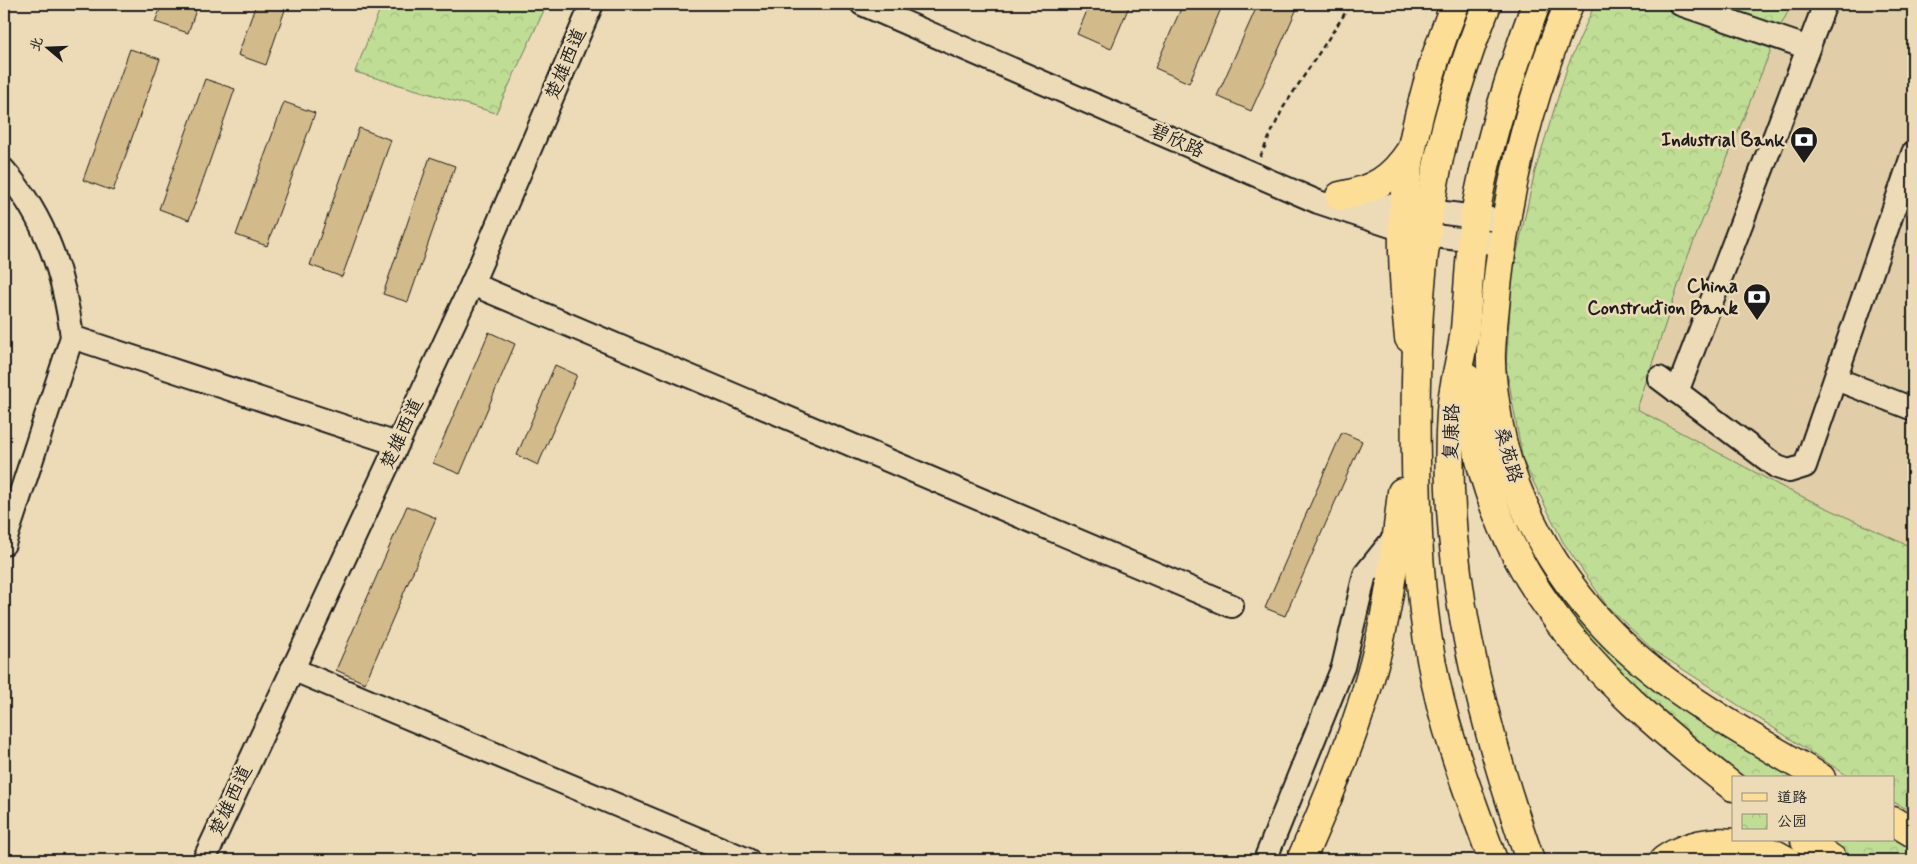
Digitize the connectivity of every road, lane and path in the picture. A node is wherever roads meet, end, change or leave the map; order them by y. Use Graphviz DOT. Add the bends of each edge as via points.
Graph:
graph roads {
  1 [pos="592,4"];
  2 [pos="862,4"];
  3 [pos="887,4"];
  4 [pos="1351,4"];
  5 [pos="1456,4"];
  6 [pos="1487,4"];
  7 [pos="1536,4"];
  8 [pos="1569,4"];
  9 [pos="1680,4"];
  10 [pos="1825,4"];
  11 [pos="1806,47"];
  12 [pos="1414,144"];
  13 [pos="1521,147"];
  14 [pos="1913,153"];
  15 [pos="1257,164"];
  16 [pos="4,170"];
  17 [pos="1340,196"];
  18 [pos="1476,218"];
  19 [pos="1420,220"];
  20 [pos="1504,233"];
  21 [pos="472,284"];
  22 [pos="72,337"];
  23 [pos="1464,337"];
  24 [pos="1838,376"];
  25 [pos="1659,378"];
  26 [pos="1414,389"];
  27 [pos="1677,392"];
  28 [pos="1913,399"];
  29 [pos="1913,408"];
  30 [pos="397,444"];
  31 [pos="1397,534"];
  32 [pos="4,544"];
  33 [pos="1232,606"];
  34 [pos="292,669"];
  35 [pos="1818,776"];
  36 [pos="1732,786"];
  37 [pos="1894,822"];
  38 [pos="1913,833"];
  39 [pos="1808,842"];
  40 [pos="204,860"];
  41 [pos="748,860"];
  42 [pos="1265,860"];
  43 [pos="1301,860"];
  44 [pos="1493,860"];
  45 [pos="1530,860"];
  46 [pos="1664,860"];
  47 [pos="1786,860"];
  48 [pos="1833,860"];
  1 -- 21 [label="street, 楚雄西道"];
  2 -- 19 [label="street, 碧欣路" via="1318,202 1376,221"];
  3 -- 15 [label="street, 碧欣路"];
  4 -- 15 [label="path" via="1283,108"];
  5 -- 12 [label="main road" via="1426,95"];
  6 -- 19 [label="main road, 复康路" via="1453,102"];
  7 -- 18 [label="main road, 复康路" via="1501,106"];
  8 -- 13 [label="main road, 桑苑路" via="1542,74"];
  9 -- 11 [label="street"];
  10 -- 11 [label="street"];
  11 -- 27 [label="street"];
  12 -- 17 [label="main road" via="1389,177 1367,190"];
  12 -- 19 [label="main road"];
  13 -- 18 [label="street"];
  13 -- 20 [label="main road, 桑苑路"];
  14 -- 24 [label="street"];
  15 -- 17 [label="street, 碧欣路" via="1317,190"];
  16 -- 22 [label="street" via="34,210 55,258"];
  17 -- 19 [label="street, 碧欣路"];
  18 -- 19 [label="street, 碧欣路"];
  18 -- 19 [label="street"];
  18 -- 20 [label="street, 碧欣路"];
  18 -- 23 [label="main road, 复康路"];
  19 -- 26 [label="main road, 复康路"];
  20 -- 23 [label="main road"];
  20 -- 35 [label="main road, 桑苑路" via="1491,354 1499,427 1514,482 1540,538 1570,586 1604,627 1638,659 1717,715"];
  21 -- 30 [label="street, 楚雄西道"];
  21 -- 33 [label="street"];
  22 -- 30 [label="street"];
  22 -- 32 [label="street"];
  23 -- 36 [label="main road" via="1475,446 1488,490 1522,568 1553,615 1593,664 1646,715"];
  23 -- 45 [label="main road, 复康路" via="1451,411 1450,452 1460,599 1478,690 1503,782"];
  24 -- 27 [label="street" via="1805,466 1790,471 1777,467"];
  24 -- 28 [label="street"];
  24 -- 29 [label="street"];
  25 -- 27 [label="street"];
  26 -- 31 [label="main road"];
  26 -- 44 [label="main road, 复康路" via="1420,582 1431,660 1441,704"];
  30 -- 34 [label="street, 楚雄西道"];
  31 -- 42 [label="street" via="1365,574 1343,667"];
  31 -- 43 [label="main road" via="1384,620 1366,690 1348,747"];
  34 -- 40 [label="street, 楚雄西道"];
  34 -- 41 [label="street"];
  37 -- 38 [label="main road"];
  39 -- 48 [label="main road"];
  46 -- 47 [label="main road" via="1685,850 1720,842 1756,847"];
}
